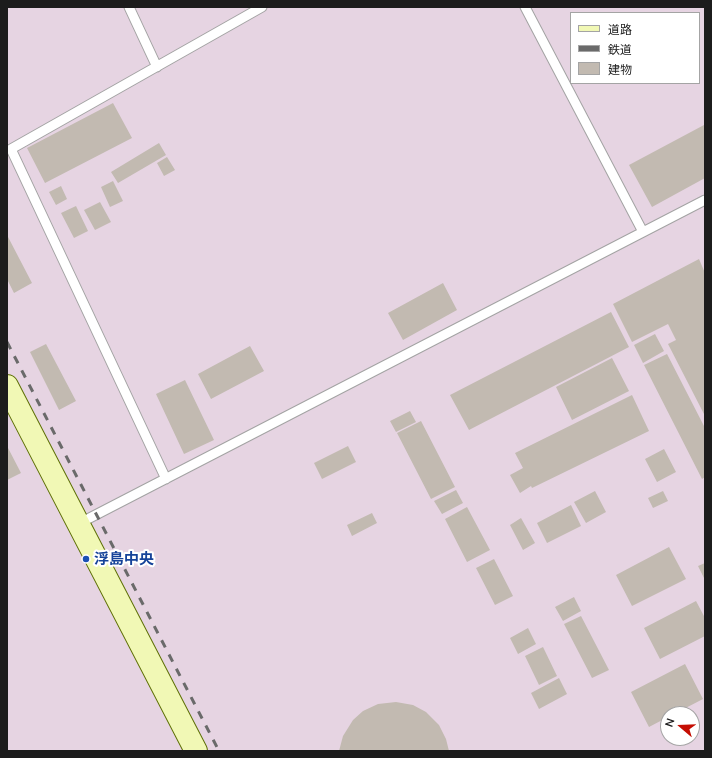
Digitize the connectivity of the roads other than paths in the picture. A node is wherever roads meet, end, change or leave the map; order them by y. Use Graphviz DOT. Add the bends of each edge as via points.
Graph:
graph roads {
  1 [pos="129,7"];
  2 [pos="262,7"];
  3 [pos="525,7"];
  4 [pos="157,67"];
  5 [pos="705,200"];
  6 [pos="643,232"];
  7 [pos="7,386"];
  8 [pos="166,479"];
  9 [pos="78,524"];
  10 [pos="196,751"];
  1 -- 4 [label="lane"];
  2 -- 4 [label="lane"];
  3 -- 6 [label="lane"];
  4 -- 8 [label="lane" via="11,149"];
  5 -- 6 [label="lane"];
  6 -- 8 [label="lane"];
  7 -- 9 [label="street"];
  8 -- 9 [label="lane"];
  9 -- 10 [label="street"];
}
